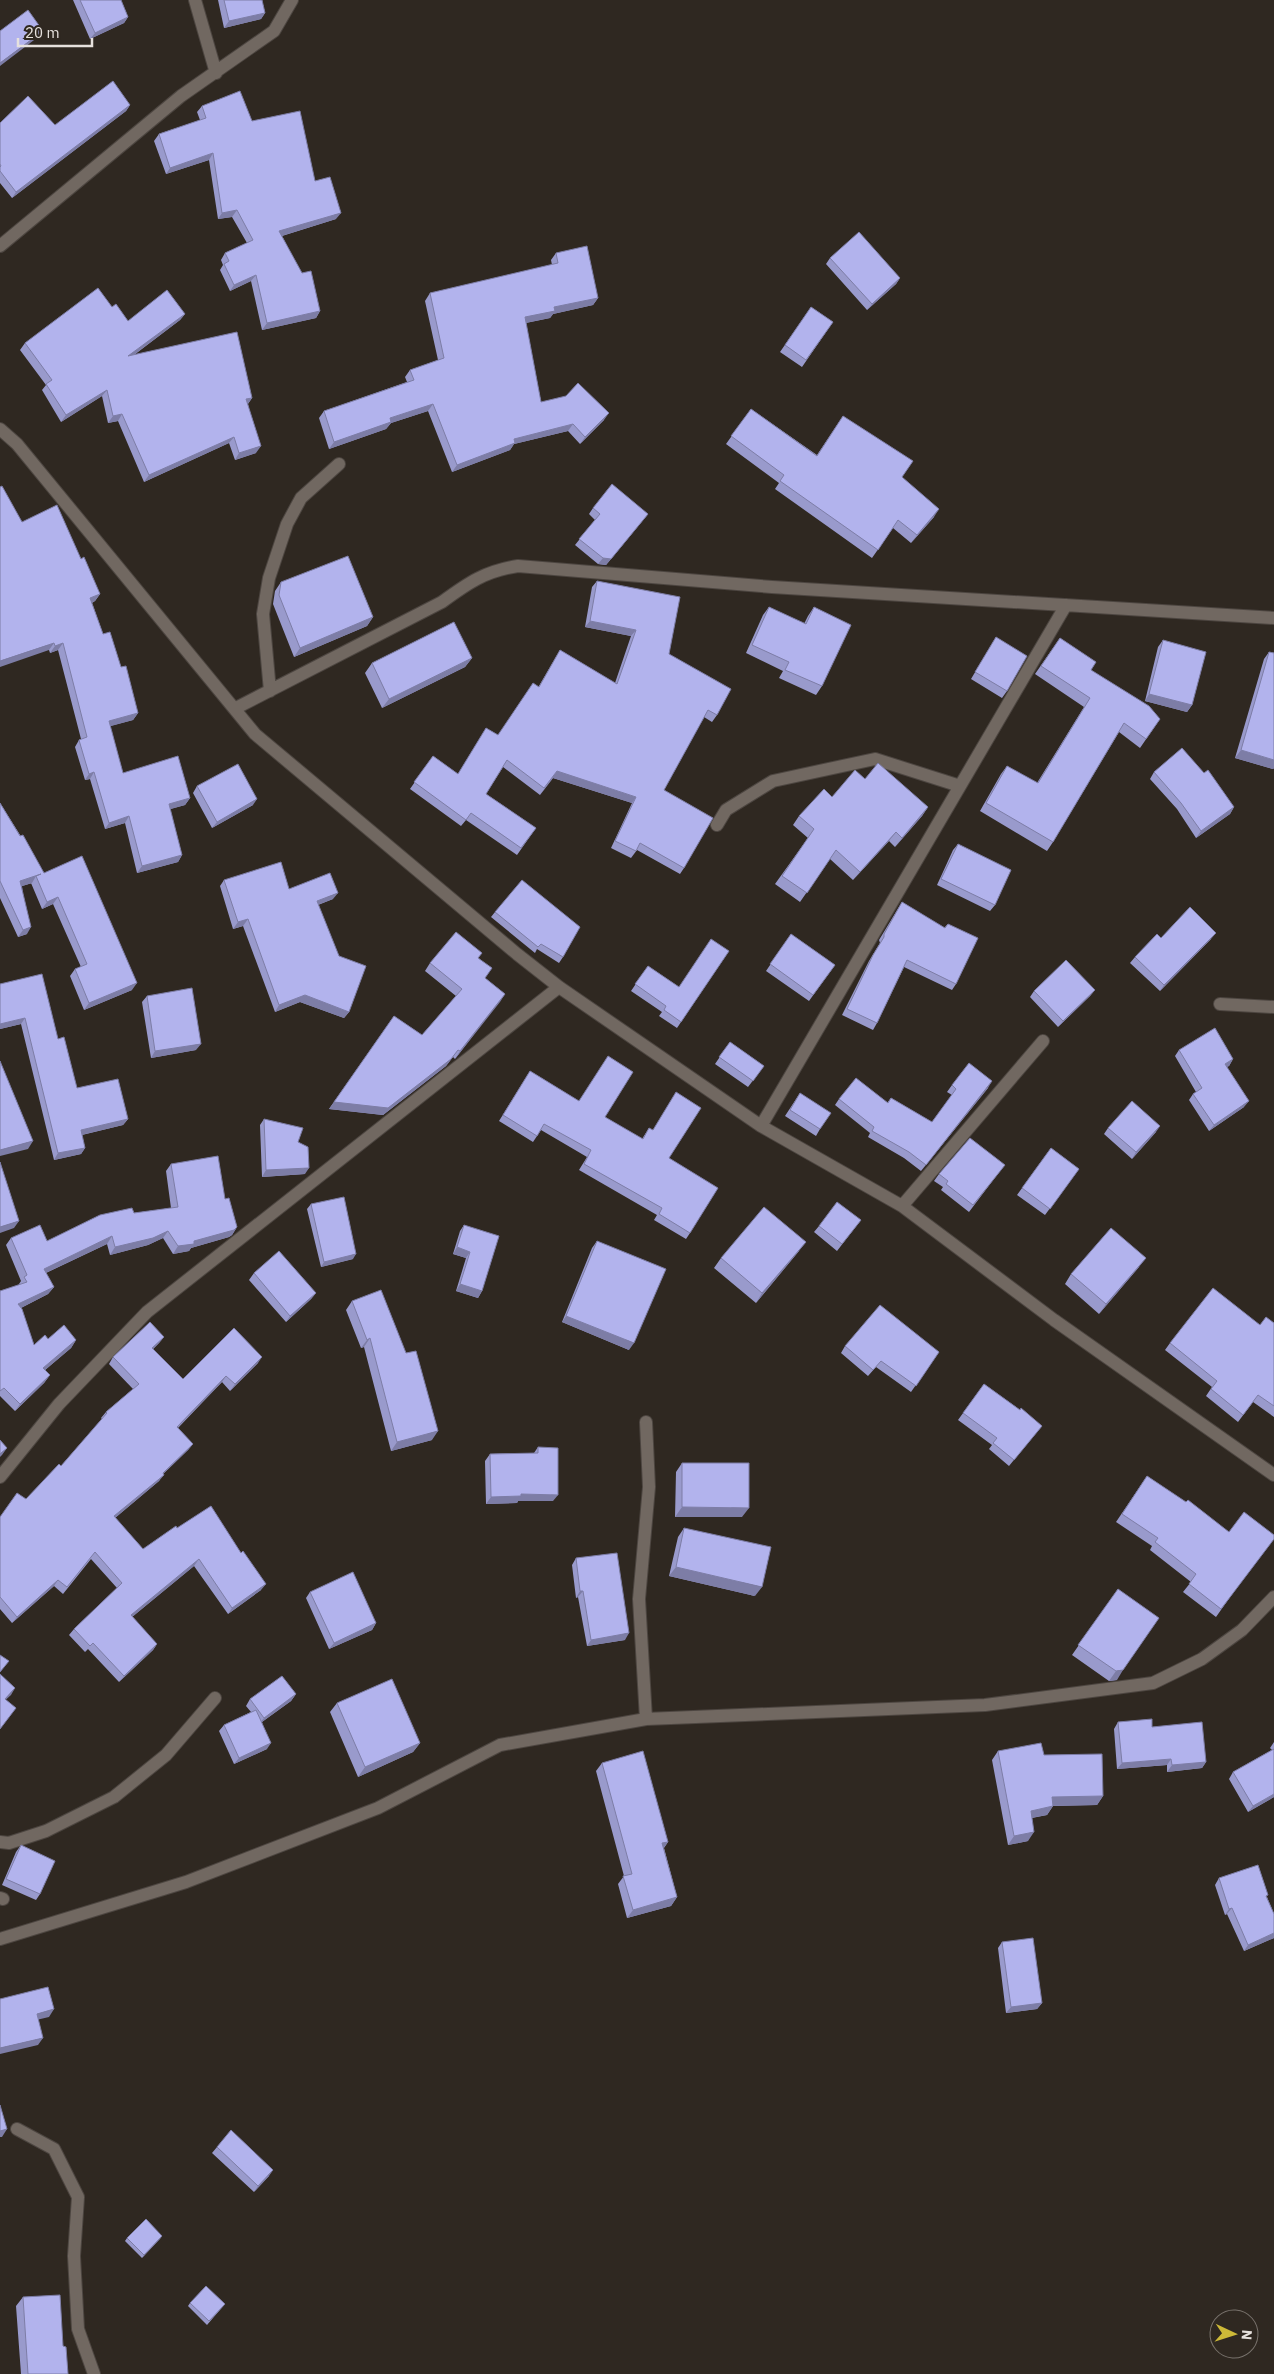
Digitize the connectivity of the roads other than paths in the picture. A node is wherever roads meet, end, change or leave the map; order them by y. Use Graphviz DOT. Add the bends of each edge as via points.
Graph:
graph roads {
  1 [pos="195,0"];
  2 [pos="292,0"];
  3 [pos="216,73"];
  4 [pos="0,246"];
  5 [pos="0,430"];
  6 [pos="338,464"];
  7 [pos="1066,605"];
  8 [pos="1274,618"];
  9 [pos="270,691"];
  10 [pos="236,708"];
  11 [pos="960,786"];
  12 [pos="717,825"];
  13 [pos="559,987"];
  14 [pos="1220,1004"];
  15 [pos="1274,1007"];
  16 [pos="1042,1041"];
  17 [pos="761,1126"];
  18 [pos="902,1206"];
  19 [pos="646,1422"];
  20 [pos="1274,1475"];
  21 [pos="0,1477"];
  22 [pos="1274,1597"];
  23 [pos="215,1698"];
  24 [pos="646,1718"];
  25 [pos="0,1842"];
  26 [pos="0,1939"];
  27 [pos="17,2129"];
  28 [pos="94,2374"];
  1 -- 3 [label="street"];
  2 -- 3 [label="street" via="274,31"];
  3 -- 4 [label="street" via="181,96"];
  5 -- 10 [label="street" via="17,444"];
  6 -- 9 [label="street" via="301,498 287,524 269,578 263,614"];
  7 -- 8 [label="street"];
  7 -- 9 [label="street" via="772,587 518,566 495,569 469,581 442,602"];
  7 -- 11 [label="street"];
  9 -- 10 [label="street"];
  10 -- 13 [label="street" via="255,734"];
  11 -- 12 [label="street" via="875,759 773,781 726,810"];
  11 -- 17 [label="street"];
  13 -- 17 [label="street"];
  13 -- 21 [label="street" via="147,1312 59,1404"];
  14 -- 15 [label="street"];
  16 -- 18 [label="street"];
  17 -- 18 [label="street"];
  18 -- 20 [label="street" via="1054,1320"];
  19 -- 24 [label="street" via="649,1486 639,1599"];
  22 -- 24 [label="street" via="1242,1630 1202,1659 1153,1683 985,1704"];
  23 -- 25 [label="street" via="166,1755 114,1797 46,1831 9,1843"];
  24 -- 26 [label="street" via="500,1745 378,1808 186,1882"];
  27 -- 28 [label="street" via="54,2149 78,2197 74,2256 78,2329"];
}
